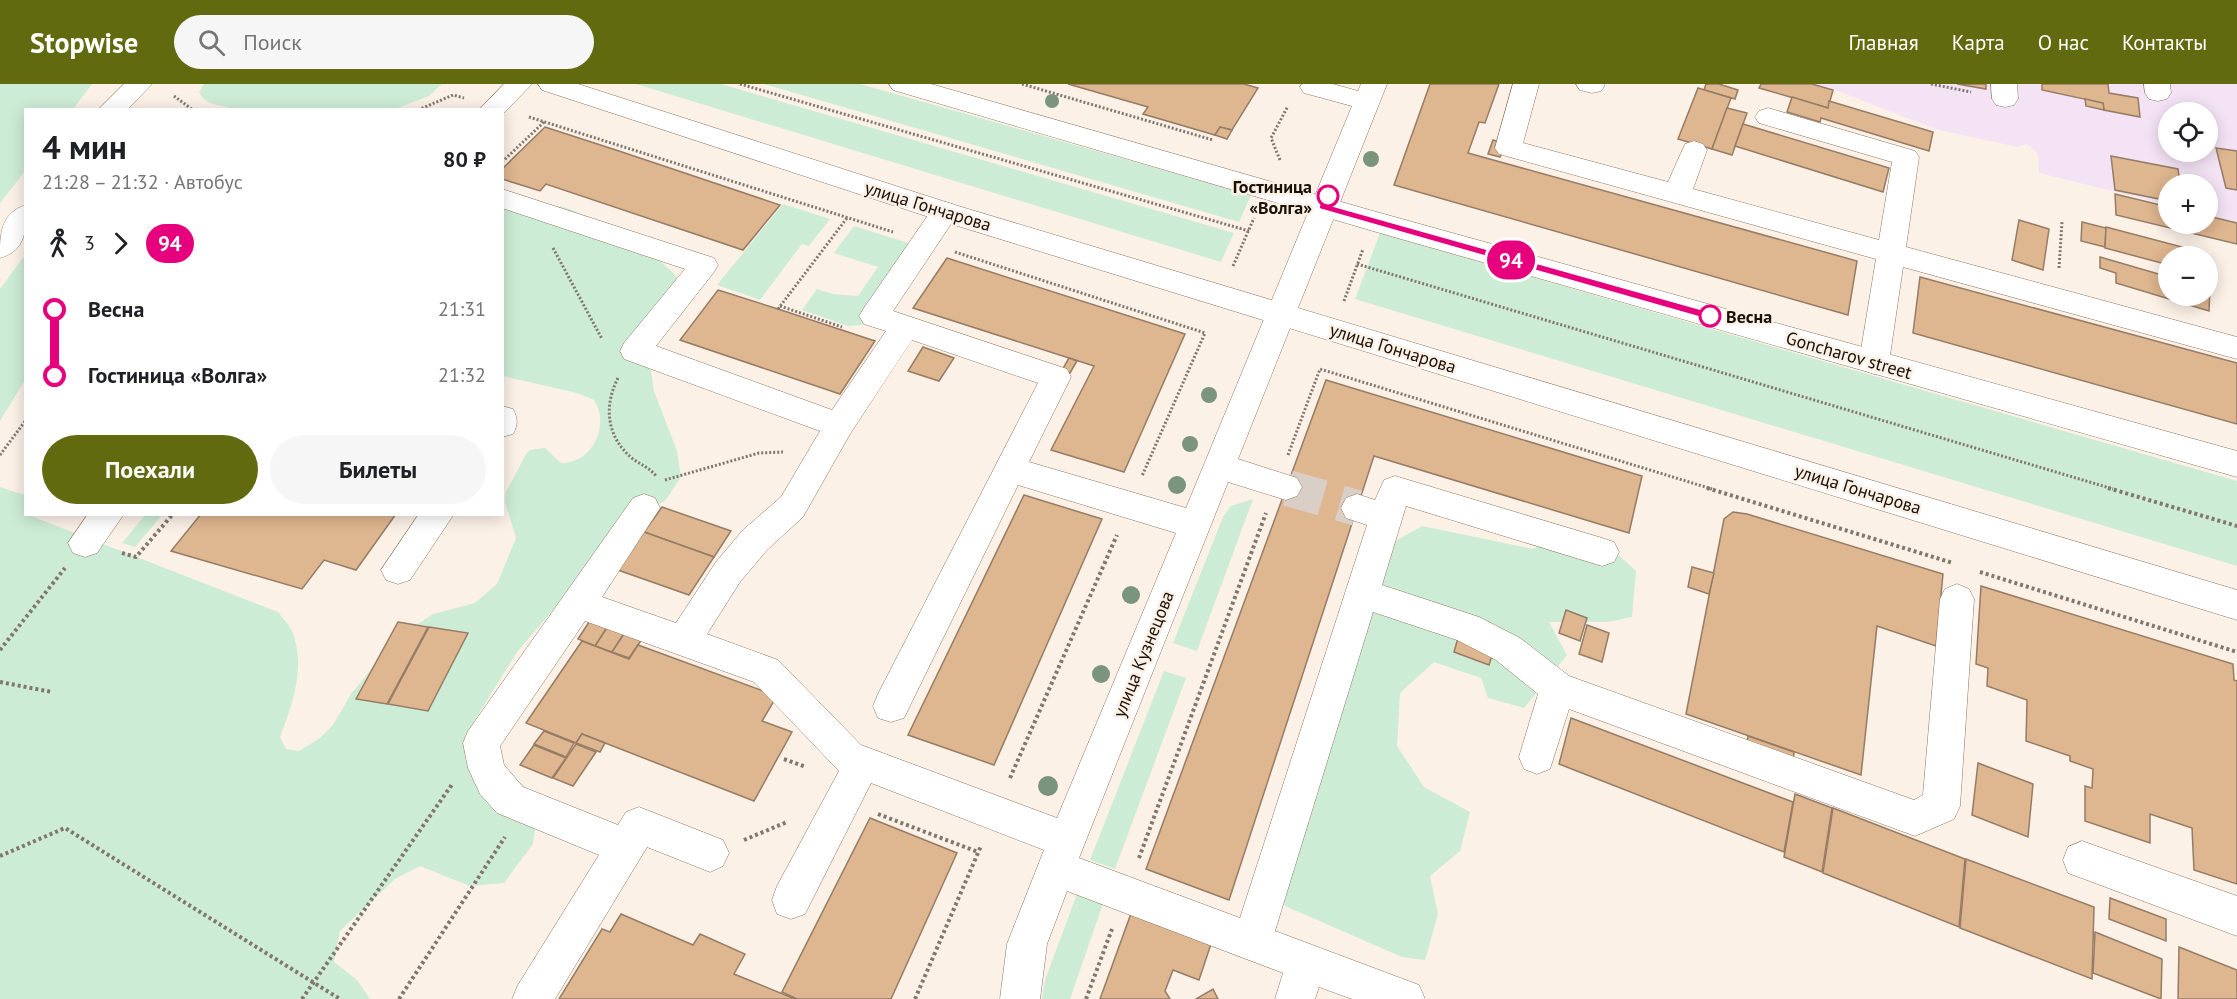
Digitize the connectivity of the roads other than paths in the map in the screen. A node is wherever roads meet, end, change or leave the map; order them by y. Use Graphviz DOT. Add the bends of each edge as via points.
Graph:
graph roads {
  1 [pos="149,84"];
  2 [pos="519,84"];
  3 [pos="903,84"];
  4 [pos="1526,84"];
  5 [pos="566,87"];
  6 [pos="1313,87"];
  7 [pos="1370,93"];
  8 [pos="124,97"];
  9 [pos="494,108"];
  10 [pos="1768,117"];
  11 [pos="1694,150"];
  12 [pos="1677,195"];
  13 [pos="504,199"];
  14 [pos="1323,207"];
  15 [pos="945,212"];
  16 [pos="24,218"];
  17 [pos="0,248"];
  18 [pos="1890,253"];
  19 [pos="1280,314"];
  20 [pos="900,335"];
  21 [pos="2237,348"];
  22 [pos="1874,362"];
  23 [pos="835,434"];
  24 [pos="2237,464"];
  25 [pos="1218,466"];
  26 [pos="1010,469"];
  27 [pos="1282,485"];
  28 [pos="644,508"];
  29 [pos="106,516"];
  30 [pos="437,516"];
  31 [pos="1195,525"];
  32 [pos="85,543"];
  33 [pos="1602,552"];
  34 [pos="398,570"];
  35 [pos="1957,581"];
  36 [pos="1362,593"];
  37 [pos="578,603"];
  38 [pos="2237,605"];
  39 [pos="683,641"];
  40 [pos="1557,688"];
  41 [pos="891,706"];
  42 [pos="1537,757"];
  43 [pos="862,763"];
  44 [pos="626,847"];
  45 [pos="710,853"];
  46 [pos="1062,854"];
  47 [pos="2082,860"];
  48 [pos="791,900"];
  49 [pos="2237,916"];
  50 [pos="1252,942"];
  51 [pos="1307,962"];
  52 [pos="532,999"];
  53 [pos="1020,999"];
  54 [pos="1295,999"];
  55 [pos="1405,999"];
  1 -- 8 [label="main road"];
  2 -- 9 [label="main road"];
  3 -- 14 [label="main road"];
  4 -- 12 [label="main road" via="1509,148"];
  5 -- 15 [label="main road, улица Гончарова"];
  6 -- 7 [label="main road"];
  7 -- 14 [label="main road, улица Кузнецова"];
  10 -- 18 [label="main road" via="1906,157"];
  11 -- 12 [label="main road"];
  12 -- 18 [label="main road"];
  13 -- 23 [label="main road" via="704,265 635,351"];
  14 -- 19 [label="main road, улица Кузнецова"];
  14 -- 22 [label="main road, Goncharov street"];
  15 -- 19 [label="main road, улица Гончарова"];
  15 -- 20 [label="main road" via="874,316"];
  16 -- 17 [label="main road"];
  18 -- 21 [label="main road"];
  18 -- 22 [label="main road"];
  19 -- 25 [label="main road, улица Кузнецова"];
  19 -- 38 [label="main road, улица Гончарова"];
  20 -- 23 [label="main road"];
  20 -- 26 [label="main road" via="1056,376"];
  22 -- 24 [label="main road, Goncharov street"];
  23 -- 39 [label="main road" via="792,507 755,540 728,572"];
  25 -- 27 [label="main road"];
  25 -- 31 [label="main road, улица Кузнецова"];
  26 -- 31 [label="main road"];
  26 -- 41 [label="main road"];
  28 -- 37 [label="main road"];
  29 -- 32 [label="main road"];
  30 -- 34 [label="main road"];
  31 -- 46 [label="main road, улица Кузнецова"];
  33 -- 36 [label="main road" via="1395,489 1372,512"];
  35 -- 40 [label="main road" via="1941,806 1915,818"];
  36 -- 40 [label="main road" via="1477,633 1508,649"];
  36 -- 50 [label="main road"];
  37 -- 39 [label="main road"];
  37 -- 44 [label="main road" via="481,743 483,766 510,800"];
  39 -- 43 [label="main road" via="766,671 848,757"];
  40 -- 42 [label="main road"];
  43 -- 46 [label="main road" via="995,813"];
  43 -- 48 [label="main road"];
  44 -- 45 [label="main road" via="639,825"];
  44 -- 52 [label="main road"];
  46 -- 50 [label="main road" via="1125,894"];
  46 -- 53 [label="main road, улица Кузнецова" via="1027,944"];
  47 -- 49 [label="main road"];
  50 -- 51 [label="main road"];
  51 -- 54 [label="main road"];
  51 -- 55 [label="main road"];
}
